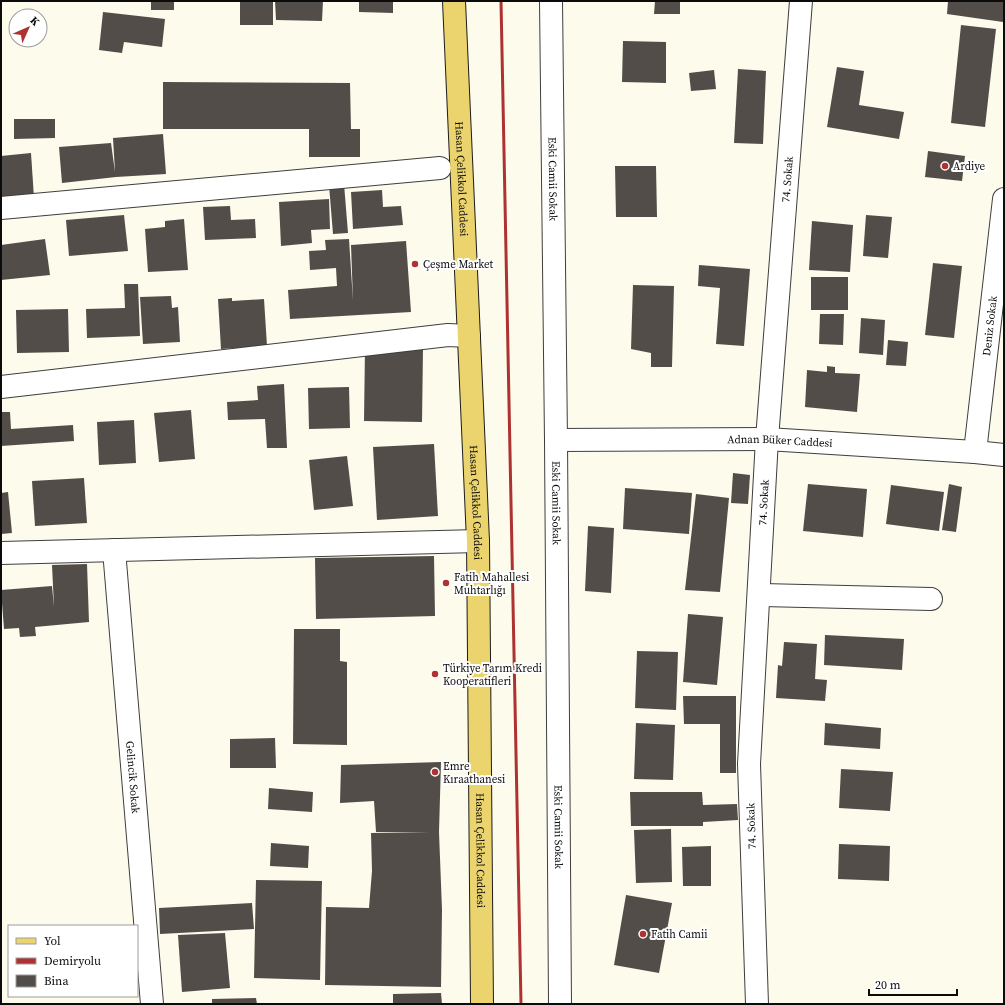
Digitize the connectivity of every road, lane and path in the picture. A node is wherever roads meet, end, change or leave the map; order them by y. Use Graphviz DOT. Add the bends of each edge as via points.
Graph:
graph roads {
  1 [pos="454,1"];
  2 [pos="551,1"];
  3 [pos="801,1"];
  4 [pos="440,168"];
  5 [pos="1004,199"];
  6 [pos="1,208"];
  7 [pos="469,336"];
  8 [pos="1,387"];
  9 [pos="767,439"];
  10 [pos="556,440"];
  11 [pos="975,452"];
  12 [pos="1004,455"];
  13 [pos="478,542"];
  14 [pos="114,550"];
  15 [pos="1,553"];
  16 [pos="759,595"];
  17 [pos="931,599"];
  18 [pos="152,1004"];
  19 [pos="482,1004"];
  20 [pos="560,1004"];
  21 [pos="757,1004"];
  1 -- 7 [label="main road, Hasan Çelikkol Caddesi"];
  2 -- 10 [label="street, Eski Camii Sokak"];
  3 -- 9 [label="street, 74. Sokak"];
  4 -- 6 [label="street"];
  5 -- 11 [label="street, Deniz Sokak"];
  7 -- 8 [label="street" via="448,335"];
  7 -- 13 [label="main road, Hasan Çelikkol Caddesi"];
  9 -- 10 [label="street, Adnan Büker Caddesi"];
  9 -- 11 [label="street, Adnan Büker Caddesi"];
  9 -- 16 [label="street, 74. Sokak"];
  10 -- 20 [label="street, Eski Camii Sokak"];
  11 -- 12 [label="street, Adnan Büker Caddesi"];
  13 -- 14 [label="street"];
  13 -- 19 [label="main road, Hasan Çelikkol Caddesi"];
  14 -- 15 [label="street"];
  14 -- 18 [label="street, Gelincik Sokak"];
  16 -- 17 [label="street"];
  16 -- 21 [label="street, 74. Sokak" via="749,764"];
}
